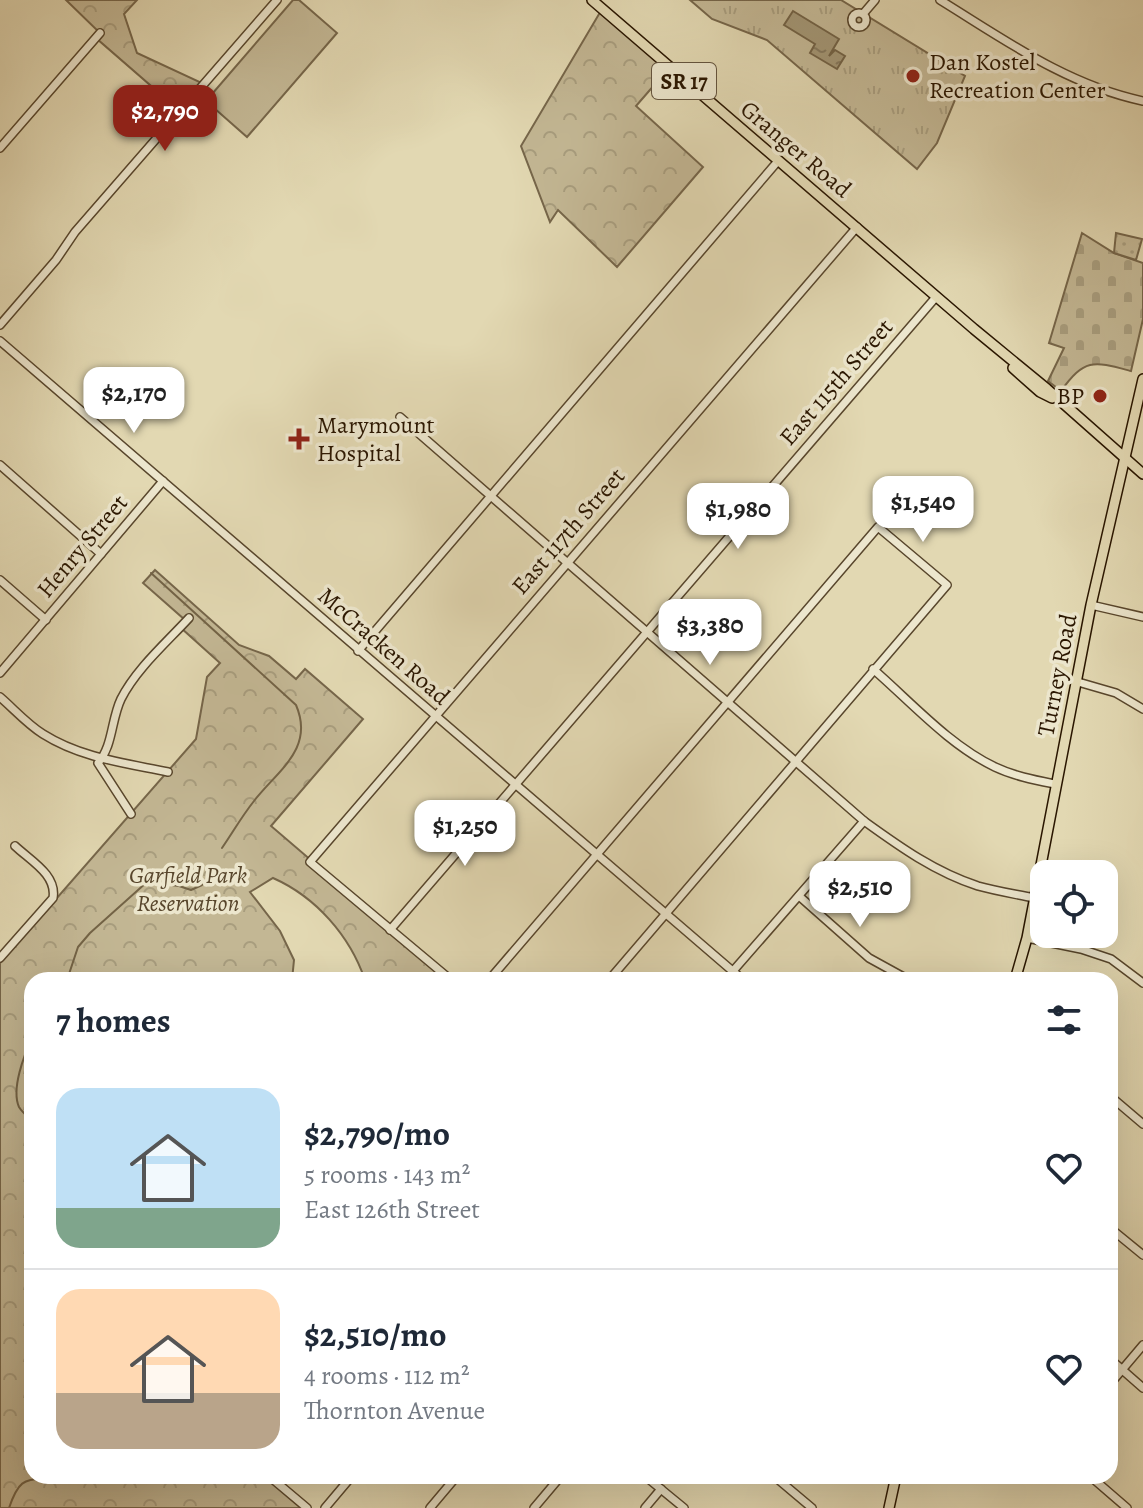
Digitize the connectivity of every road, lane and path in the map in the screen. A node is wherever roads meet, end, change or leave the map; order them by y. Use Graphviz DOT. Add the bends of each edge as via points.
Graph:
graph roads {
  1 [pos="277,0"];
  2 [pos="592,0"];
  3 [pos="875,0"];
  4 [pos="940,0"];
  5 [pos="863,14"];
  6 [pos="100,33"];
  7 [pos="1143,101"];
  8 [pos="0,148"];
  9 [pos="778,161"];
  10 [pos="857,227"];
  11 [pos="936,297"];
  12 [pos="0,325"];
  13 [pos="0,341"];
  14 [pos="1143,379"];
  15 [pos="400,417"];
  16 [pos="1125,460"];
  17 [pos="0,465"];
  18 [pos="1143,474"];
  19 [pos="163,481"];
  20 [pos="491,495"];
  21 [pos="101,554"];
  22 [pos="568,562"];
  23 [pos="0,580"];
  24 [pos="1091,605"];
  25 [pos="1143,617"];
  26 [pos="189,618"];
  27 [pos="46,620"];
  28 [pos="647,633"];
  29 [pos="358,651"];
  30 [pos="873,669"];
  31 [pos="0,673"];
  32 [pos="1078,682"];
  33 [pos="0,697"];
  34 [pos="728,703"];
  35 [pos="1143,709"];
  36 [pos="435,717"];
  37 [pos="102,759"];
  38 [pos="795,761"];
  39 [pos="168,772"];
  40 [pos="1055,784"];
  41 [pos="516,786"];
  42 [pos="131,814"];
  43 [pos="864,821"];
  44 [pos="15,846"];
  45 [pos="597,855"];
  46 [pos="1041,860"];
  47 [pos="799,896"];
  48 [pos="1030,897"];
  49 [pos="666,913"];
  50 [pos="1030,921"];
  51 [pos="390,930"];
  52 [pos="1027,938"];
  53 [pos="0,958"];
  54 [pos="441,972"];
  55 [pos="496,972"];
  56 [pos="616,972"];
  57 [pos="732,972"];
  58 [pos="739,972"];
  59 [pos="894,972"];
  60 [pos="1017,972"];
  61 [pos="1143,983"];
  62 [pos="1118,1103"];
  63 [pos="1143,1124"];
  64 [pos="1118,1235"];
  65 [pos="1143,1255"];
  66 [pos="1143,1345"];
  67 [pos="1118,1366"];
  68 [pos="1122,1370"];
  69 [pos="1118,1375"];
  70 [pos="1143,1388"];
  71 [pos="278,1484"];
  72 [pos="345,1484"];
  73 [pos="450,1484"];
  74 [pos="554,1484"];
  75 [pos="655,1484"];
  76 [pos="784,1484"];
  77 [pos="894,1484"];
  78 [pos="1099,1484"];
  79 [pos="661,1489"];
  80 [pos="307,1508"];
  81 [pos="325,1508"];
  82 [pos="430,1508"];
  83 [pos="534,1508"];
  84 [pos="645,1508"];
  85 [pos="684,1508"];
  86 [pos="812,1508"];
  87 [pos="889,1508"];
  88 [pos="1127,1508"];
  1 -- 12 [label="street"];
  2 -- 9 [label="main road, Granger Road / SR 17"];
  3 -- 5 [label="street"];
  4 -- 7 [label="street" via="1051,69"];
  6 -- 8 [label="street"];
  9 -- 10 [label="main road, Granger Road / SR 17"];
  9 -- 20 [label="street"];
  10 -- 11 [label="main road, Granger Road / SR 17"];
  10 -- 22 [label="street, East 117th Street"];
  11 -- 16 [label="main road, Granger Road / SR 17"];
  11 -- 28 [label="street, East 115th Street"];
  13 -- 19 [label="street, McCracken Road"];
  14 -- 16 [label="main road, Turney Road"];
  15 -- 20 [label="street"];
  16 -- 18 [label="main road, Granger Road / SR 17"];
  16 -- 24 [label="main road, Turney Road"];
  17 -- 21 [label="street"];
  19 -- 21 [label="street, Henry Street"];
  19 -- 29 [label="street, McCracken Road"];
  20 -- 22 [label="street"];
  20 -- 29 [label="street"];
  21 -- 27 [label="street, Henry Street"];
  22 -- 28 [label="street"];
  22 -- 36 [label="street, East 117th Street"];
  23 -- 27 [label="street"];
  24 -- 25 [label="street"];
  24 -- 32 [label="main road, Turney Road"];
  26 -- 37 [label="street" via="121,699"];
  27 -- 31 [label="street, Henry Street"];
  28 -- 34 [label="street"];
  28 -- 41 [label="street, East 115th Street"];
  29 -- 36 [label="street, McCracken Road"];
  30 -- 34 [label="street" via="947,585 878,527"];
  30 -- 38 [label="street"];
  30 -- 40 [label="street" via="971,752 1024,778"];
  32 -- 35 [label="street" via="1116,693"];
  32 -- 40 [label="main road, Turney Road"];
  33 -- 37 [label="street" via="40,733"];
  34 -- 38 [label="street"];
  34 -- 45 [label="street"];
  36 -- 41 [label="street, McCracken Road"];
  36 -- 51 [label="street, East 117th Street" via="310,862"];
  37 -- 39 [label="street"];
  37 -- 42 [label="street" via="98,763"];
  38 -- 43 [label="street"];
  38 -- 49 [label="street"];
  40 -- 46 [label="main road, Turney Road"];
  41 -- 45 [label="street, McCracken Road"];
  41 -- 51 [label="street, East 115th Street"];
  43 -- 47 [label="street"];
  43 -- 48 [label="street" via="938,869"];
  44 -- 53 [label="street" via="55,887 53,898"];
  45 -- 49 [label="street, McCracken Road"];
  45 -- 55 [label="street"];
  47 -- 58 [label="street"];
  47 -- 59 [label="street" via="869,958"];
  49 -- 56 [label="street"];
  49 -- 57 [label="street, McCracken Road"];
  50 -- 52 [label="main road, Turney Road"];
  51 -- 54 [label="street"];
  52 -- 60 [label="main road, Turney Road"];
  52 -- 61 [label="street" via="1111,959"];
  62 -- 63 [label="street"];
  64 -- 65 [label="street"];
  66 -- 68 [label="street"];
  67 -- 68 [label="street"];
  68 -- 69 [label="street"];
  68 -- 70 [label="street"];
  71 -- 80 [label="street"];
  72 -- 81 [label="street"];
  73 -- 82 [label="street"];
  74 -- 83 [label="street"];
  75 -- 79 [label="street"];
  76 -- 86 [label="street"];
  77 -- 87 [label="main road"];
  78 -- 88 [label="street"];
  79 -- 84 [label="street"];
  79 -- 85 [label="street"];
}
